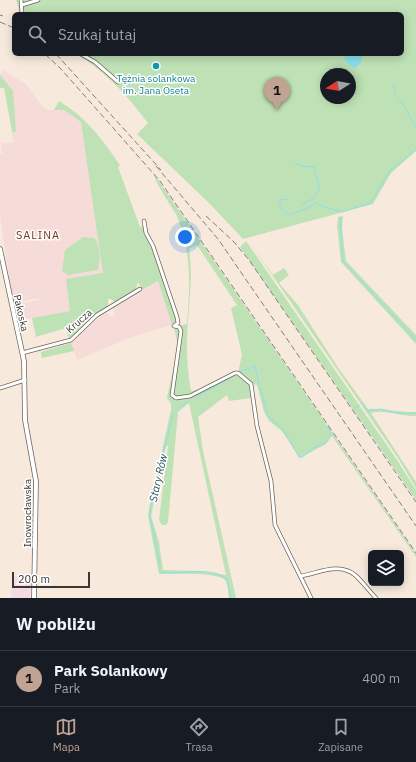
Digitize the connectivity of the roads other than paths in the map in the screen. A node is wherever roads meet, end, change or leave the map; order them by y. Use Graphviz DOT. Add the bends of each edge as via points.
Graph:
graph roads {
  1 [pos="21,0"];
  2 [pos="38,0"];
  3 [pos="22,5"];
  4 [pos="22,12"];
  5 [pos="84,56"];
  6 [pos="118,82"];
  7 [pos="144,221"];
  8 [pos="0,249"];
  9 [pos="140,289"];
  10 [pos="22,353"];
  11 [pos="25,380"];
  12 [pos="0,388"];
  13 [pos="301,576"];
  14 [pos="34,598"];
  15 [pos="311,598"];
  16 [pos="376,598"];
  1 -- 3 [label="street"];
  2 -- 3 [label="street"];
  3 -- 4 [label="street"];
  5 -- 6 [label="street"];
  7 -- 13 [label="street" via="146,233 178,317 178,322 174,326 179,327 181,331 172,394 176,398 190,396 235,373 251,384 257,426 271,481 275,525"];
  8 -- 10 [label="main road, Pakoska"];
  9 -- 10 [label="street, Krucza" via="97,315 71,340"];
  10 -- 11 [label="main road, Pakoska"];
  11 -- 12 [label="street"];
  11 -- 14 [label="main road, Inowrocławska" via="25,420 37,487"];
  13 -- 15 [label="street"];
  13 -- 16 [label="street" via="342,569 356,576"];
}
